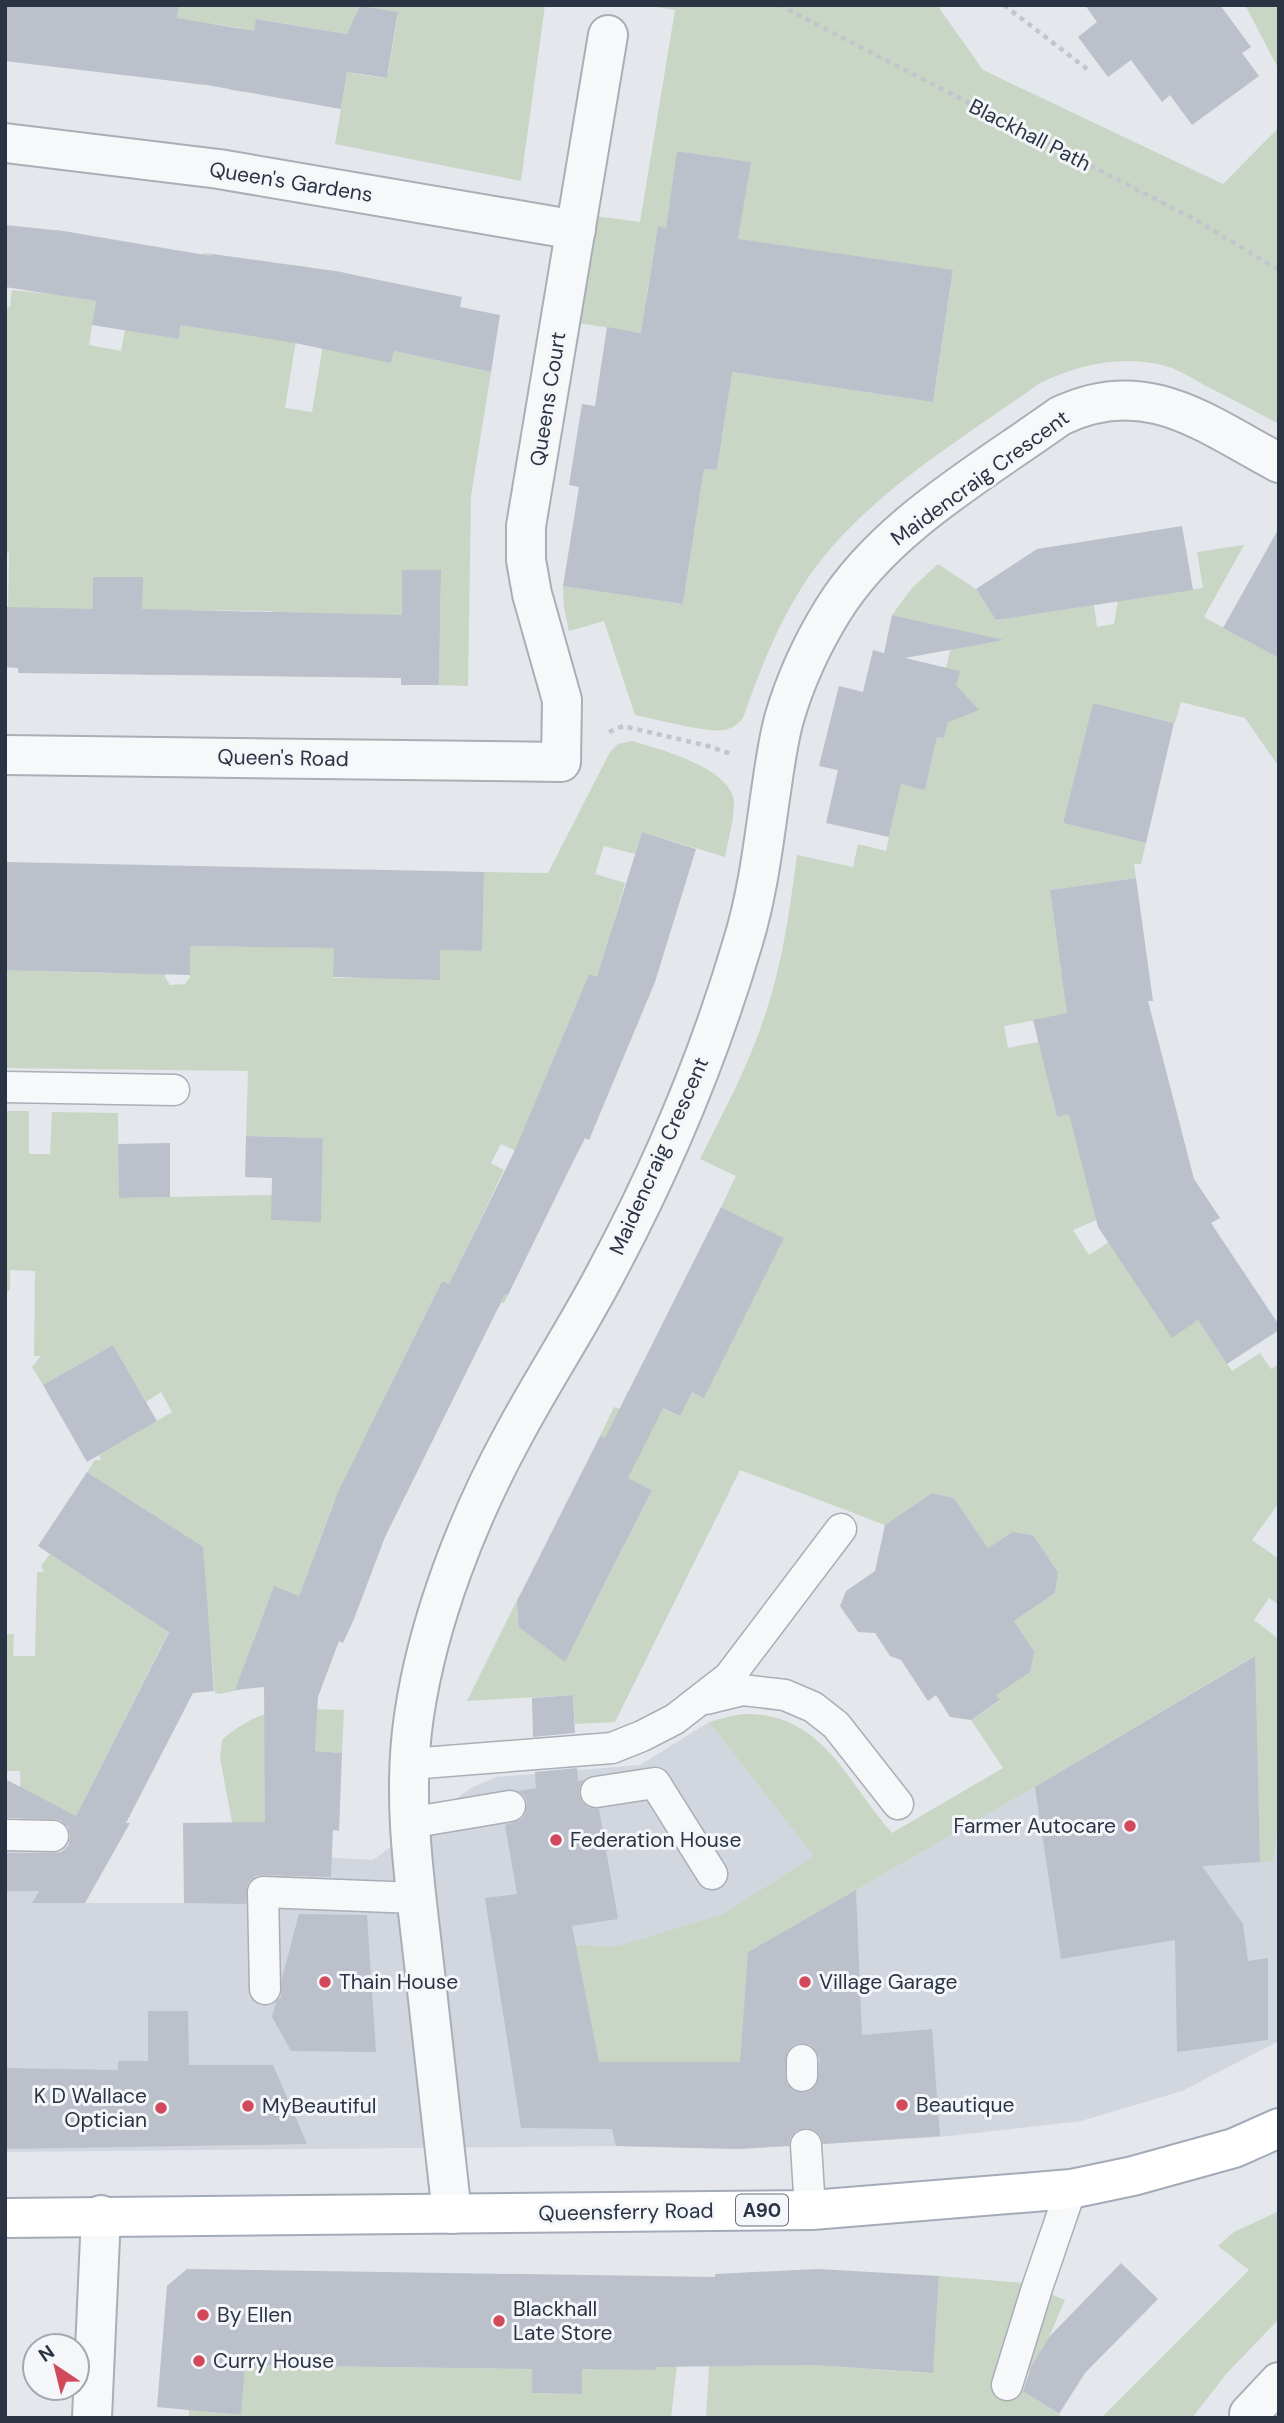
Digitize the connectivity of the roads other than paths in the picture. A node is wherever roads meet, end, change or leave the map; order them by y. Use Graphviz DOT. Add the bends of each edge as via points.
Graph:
graph roads {
  1 [pos="608,35"];
  2 [pos="5,143"];
  3 [pos="576,230"];
  4 [pos="1279,463"];
  5 [pos="5,755"];
  6 [pos="561,762"];
  7 [pos="5,1087"];
  8 [pos="174,1090"];
  9 [pos="841,1529"];
  10 [pos="702,1700"];
  11 [pos="410,1765"];
  12 [pos="596,1792"];
  13 [pos="898,1804"];
  14 [pos="510,1806"];
  15 [pos="409,1823"];
  16 [pos="5,1835"];
  17 [pos="52,1836"];
  18 [pos="712,1874"];
  19 [pos="416,1898"];
  20 [pos="265,1989"];
  21 [pos="1279,2128"];
  22 [pos="806,2145"];
  23 [pos="1071,2189"];
  24 [pos="810,2210"];
  25 [pos="452,2214"];
  26 [pos="101,2216"];
  27 [pos="5,2218"];
  28 [pos="1279,2382"];
  29 [pos="1007,2385"];
  30 [pos="1249,2414"];
  31 [pos="92,2418"];
  1 -- 3 [label="street, Queens Court"];
  2 -- 3 [label="street, Queen's Gardens" via="219,169"];
  3 -- 6 [label="street, Queens Court" via="526,526 532,594 562,699"];
  4 -- 11 [label="street, Maidencraig Crescent" via="1155,402 1122,399 1090,404 1060,416 913,521 867,565 834,607 800,674 783,721 757,889 704,1056 610,1266 514,1432 467,1535 423,1671"];
  5 -- 6 [label="street, Queen's Road"];
  7 -- 8 [label="lane"];
  9 -- 10 [label="lane" via="729,1677"];
  10 -- 11 [label="lane" via="675,1719 612,1748"];
  10 -- 13 [label="lane" via="743,1690 785,1695 813,1707 836,1725"];
  11 -- 15 [label="street, Maidencraig Crescent"];
  12 -- 18 [label="lane" via="655,1783"];
  14 -- 15 [label="lane"];
  15 -- 19 [label="street, Maidencraig Crescent"];
  16 -- 17 [label="lane"];
  19 -- 20 [label="lane" via="263,1892"];
  19 -- 25 [label="street, Maidencraig Crescent"];
  21 -- 23 [label="main road, Queensferry Road / A90" via="1234,2148"];
  22 -- 24 [label="lane"];
  23 -- 24 [label="main road, Queensferry Road / A90"];
  23 -- 29 [label="lane"];
  24 -- 25 [label="main road, Queensferry Road / A90"];
  25 -- 26 [label="main road, Queensferry Road / A90"];
  26 -- 27 [label="main road, Queensferry Road / A90"];
  26 -- 31 [label="street"];
  28 -- 30 [label="street"];
}
